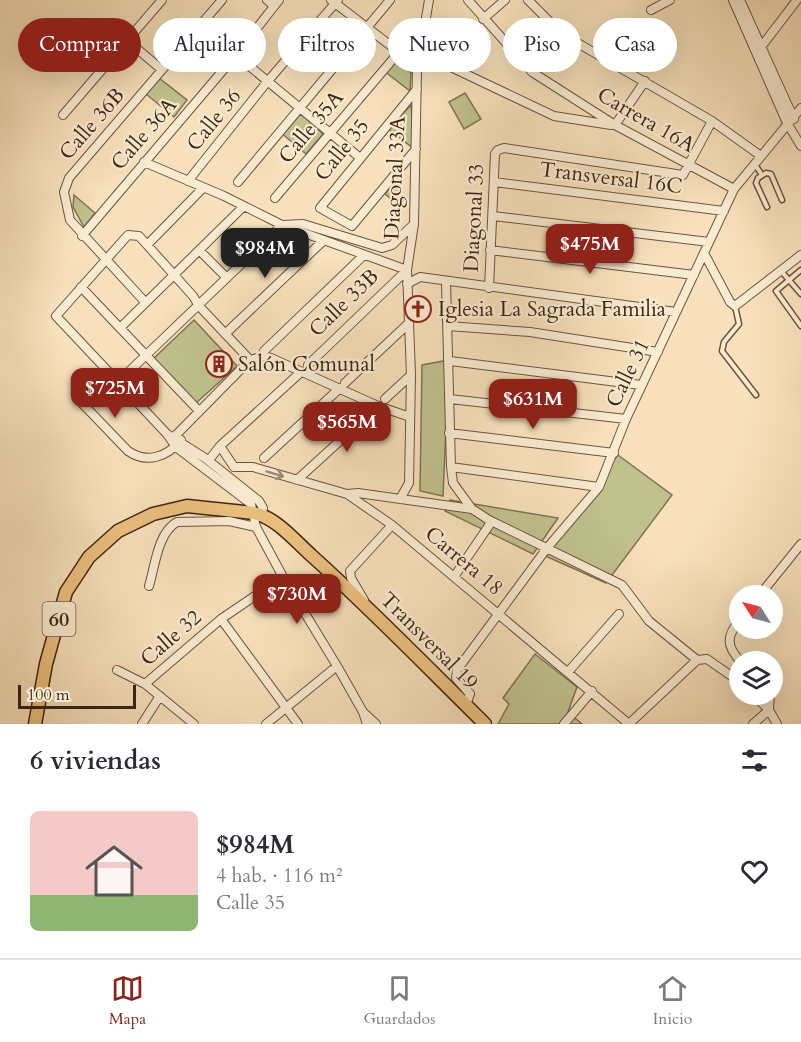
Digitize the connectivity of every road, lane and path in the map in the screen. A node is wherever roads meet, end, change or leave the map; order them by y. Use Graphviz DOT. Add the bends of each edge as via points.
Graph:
graph roads {
  1 [pos="162,0"];
  2 [pos="222,0"];
  3 [pos="267,0"];
  4 [pos="390,0"];
  5 [pos="429,0"];
  6 [pos="468,0"];
  7 [pos="505,0"];
  8 [pos="528,0"];
  9 [pos="670,0"];
  10 [pos="733,0"];
  11 [pos="740,0"];
  12 [pos="797,0"];
  13 [pos="335,1"];
  14 [pos="276,3"];
  15 [pos="651,10"];
  16 [pos="207,18"];
  17 [pos="265,18"];
  18 [pos="355,18"];
  19 [pos="375,18"];
  20 [pos="426,18"];
  21 [pos="482,18"];
  22 [pos="484,18"];
  23 [pos="546,18"];
  24 [pos="141,25"];
  25 [pos="491,28"];
  26 [pos="503,41"];
  27 [pos="581,45"];
  28 [pos="760,47"];
  29 [pos="141,52"];
  30 [pos="153,62"];
  31 [pos="388,65"];
  32 [pos="101,72"];
  33 [pos="160,72"];
  34 [pos="222,72"];
  35 [pos="255,72"];
  36 [pos="329,72"];
  37 [pos="417,72"];
  38 [pos="461,72"];
  39 [pos="532,72"];
  40 [pos="645,81"];
  41 [pos="267,82"];
  42 [pos="417,89"];
  43 [pos="299,107"];
  44 [pos="801,108"];
  45 [pos="63,115"];
  46 [pos="794,117"];
  47 [pos="712,121"];
  48 [pos="787,123"];
  49 [pos="615,125"];
  50 [pos="330,131"];
  51 [pos="795,134"];
  52 [pos="801,146"];
  53 [pos="416,149"];
  54 [pos="761,156"];
  55 [pos="359,157"];
  56 [pos="144,162"];
  57 [pos="754,163"];
  58 [pos="688,165"];
  59 [pos="762,175"];
  60 [pos="188,181"];
  61 [pos="238,182"];
  62 [pos="494,182"];
  63 [pos="203,188"];
  64 [pos="734,189"];
  65 [pos="275,198"];
  66 [pos="782,200"];
  67 [pos="243,207"];
  68 [pos="767,207"];
  69 [pos="724,211"];
  70 [pos="493,216"];
  71 [pos="414,224"];
  72 [pos="282,225"];
  73 [pos="82,236"];
  74 [pos="323,241"];
  75 [pos="709,242"];
  76 [pos="147,245"];
  77 [pos="490,250"];
  78 [pos="200,251"];
  79 [pos="704,253"];
  80 [pos="364,255"];
  81 [pos="801,255"];
  82 [pos="105,261"];
  83 [pos="407,270"];
  84 [pos="801,270"];
  85 [pos="782,272"];
  86 [pos="694,275"];
  87 [pos="175,276"];
  88 [pos="227,278"];
  89 [pos="788,279"];
  90 [pos="446,282"];
  91 [pos="407,284"];
  92 [pos="81,287"];
  93 [pos="489,288"];
  94 [pos="801,294"];
  95 [pos="145,302"];
  96 [pos="734,305"];
  97 [pos="199,306"];
  98 [pos="676,312"];
  99 [pos="409,323"];
  100 [pos="448,326"];
  101 [pos="801,326"];
  102 [pos="121,327"];
  103 [pos="225,334"];
  104 [pos="264,351"];
  105 [pos="658,352"];
  106 [pos="147,356"];
  107 [pos="250,360"];
  108 [pos="450,361"];
  109 [pos="308,365"];
  110 [pos="107,372"];
  111 [pos="301,372"];
  112 [pos="411,375"];
  113 [pos="117,383"];
  114 [pos="641,385"];
  115 [pos="343,386"];
  116 [pos="756,395"];
  117 [pos="385,399"];
  118 [pos="450,399"];
  119 [pos="378,406"];
  120 [pos="200,411"];
  121 [pos="410,417"];
  122 [pos="626,419"];
  123 [pos="450,433"];
  124 [pos="174,440"];
  125 [pos="220,446"];
  126 [pos="614,453"];
  127 [pos="264,458"];
  128 [pos="208,460"];
  129 [pos="234,466"];
  130 [pos="450,468"];
  131 [pos="227,475"];
  132 [pos="297,480"];
  133 [pos="599,487"];
  134 [pos="347,495"];
  135 [pos="400,499"];
  136 [pos="472,509"];
  137 [pos="257,519"];
  138 [pos="489,522"];
  139 [pos="392,525"];
  140 [pos="801,544"];
  141 [pos="547,548"];
  142 [pos="454,577"];
  143 [pos="283,578"];
  144 [pos="768,585"];
  145 [pos="149,586"];
  146 [pos="369,610"];
  147 [pos="499,614"];
  148 [pos="619,614"];
  149 [pos="221,619"];
  150 [pos="700,659"];
  151 [pos="337,666"];
  152 [pos="117,670"];
  153 [pos="568,672"];
  154 [pos="729,676"];
  155 [pos="146,684"];
  156 [pos="592,691"];
  157 [pos="160,696"];
  158 [pos="286,705"];
  159 [pos="466,705"];
  160 [pos="763,705"];
  161 [pos="769,705"];
  162 [pos="768,710"];
  163 [pos="363,712"];
  164 [pos="481,723"];
  165 [pos="35,724"];
  166 [pos="142,724"];
  167 [pos="194,724"];
  168 [pos="266,724"];
  169 [pos="298,724"];
  170 [pos="367,724"];
  171 [pos="376,724"];
  172 [pos="564,724"];
  173 [pos="629,724"];
  174 [pos="753,724"];
  175 [pos="777,724"];
  1 -- 24 [label="street"];
  2 -- 16 [label="street, Calle 36B"];
  3 -- 14 [label="street"];
  4 -- 19 [label="street"];
  5 -- 20 [label="street"];
  6 -- 21 [label="street, Carrera 16A"];
  7 -- 22 [label="street"];
  8 -- 23 [label="street, Carrera 16A"];
  9 -- 15 [label="street"];
  10 -- 48 [label="street"];
  11 -- 28 [label="street"];
  12 -- 28 [label="street"];
  13 -- 18 [label="street"];
  13 -- 41 [label="street, Calle 36"];
  14 -- 17 [label="street, Calle 36A"];
  25 -- 26 [label="street, Carrera 16A"];
  27 -- 40 [label="street, Carrera 16A"];
  28 -- 46 [label="street"];
  29 -- 30 [label="street"];
  31 -- 50 [label="street, Calle 35A"];
  32 -- 45 [label="street"];
  33 -- 73 [label="street, Calle 36B" via="69,178 64,192 70,220"];
  34 -- 56 [label="street, Calle 36A"];
  35 -- 41 [label="street"];
  36 -- 43 [label="street"];
  37 -- 42 [label="street, Diagonal 33A"];
  38 -- 49 [label="street" via="554,116"];
  39 -- 49 [label="street, Carrera 16A"];
  40 -- 47 [label="street, Carrera 16A"];
  40 -- 49 [label="street"];
  41 -- 43 [label="street"];
  41 -- 60 [label="street, Calle 36"];
  42 -- 53 [label="street, Diagonal 33A"];
  42 -- 55 [label="street, Calle 35"];
  43 -- 50 [label="street"];
  43 -- 61 [label="street"];
  44 -- 46 [label="street, Calle 31"];
  46 -- 48 [label="street, Calle 31"];
  46 -- 51 [label="street"];
  47 -- 54 [label="street, Carrera 16A"];
  47 -- 58 [label="street"];
  48 -- 51 [label="street"];
  48 -- 54 [label="street, Calle 31"];
  49 -- 58 [label="street, Carrera 16A"];
  50 -- 55 [label="street"];
  50 -- 65 [label="street, Calle 35A"];
  51 -- 52 [label="street"];
  53 -- 55 [label="street, Calle 35" via="352,226 320,208"];
  53 -- 71 [label="street, Diagonal 33A"];
  54 -- 57 [label="street, Calle 31"];
  56 -- 60 [label="street"];
  56 -- 73 [label="street, Calle 36A"];
  57 -- 59 [label="lane"];
  57 -- 64 [label="street, Calle 31"];
  58 -- 62 [label="street, Diagonal 33" via="683,175 504,148 498,150"];
  58 -- 64 [label="street, Carrera 16A"];
  59 -- 66 [label="lane" via="771,174"];
  59 -- 68 [label="lane" via="756,183"];
  60 -- 63 [label="street"];
  62 -- 69 [label="street, Transversal 16C"];
  62 -- 70 [label="street, Diagonal 33"];
  63 -- 67 [label="street"];
  63 -- 76 [label="street"];
  64 -- 69 [label="street, Calle 31"];
  67 -- 72 [label="street"];
  67 -- 78 [label="street"];
  69 -- 75 [label="street, Calle 31"];
  70 -- 75 [label="street"];
  70 -- 77 [label="street, Diagonal 33"];
  71 -- 72 [label="street" via="392,245 382,248 303,224"];
  71 -- 83 [label="street, Diagonal 33A"];
  72 -- 74 [label="street"];
  72 -- 88 [label="street"];
  73 -- 82 [label="street"];
  74 -- 80 [label="street"];
  74 -- 103 [label="street"];
  75 -- 79 [label="street, Calle 31"];
  76 -- 82 [label="street" via="132,234"];
  76 -- 87 [label="street"];
  77 -- 86 [label="street"];
  77 -- 93 [label="street, Diagonal 33"];
  78 -- 87 [label="street"];
  78 -- 88 [label="street"];
  79 -- 86 [label="street, Calle 31"];
  79 -- 96 [label="street"];
  80 -- 83 [label="street"];
  80 -- 104 [label="street"];
  81 -- 85 [label="street"];
  82 -- 92 [label="street"];
  82 -- 95 [label="street"];
  83 -- 91 [label="street, Diagonal 33A"];
  83 -- 109 [label="street, Calle 33B"];
  84 -- 89 [label="lane"];
  85 -- 89 [label="lane"];
  85 -- 96 [label="street"];
  86 -- 98 [label="street, Calle 31"];
  87 -- 95 [label="street"];
  87 -- 97 [label="street"];
  88 -- 97 [label="street"];
  89 -- 94 [label="lane"];
  89 -- 101 [label="lane" via="776,291"];
  90 -- 91 [label="street" via="420,277"];
  90 -- 93 [label="street"];
  90 -- 100 [label="street"];
  91 -- 99 [label="street, Diagonal 33A"];
  92 -- 102 [label="street"];
  92 -- 110 [label="street" via="56,316"];
  93 -- 98 [label="street"];
  95 -- 102 [label="street"];
  96 -- 116 [label="lane" via="739,324 724,342 722,351"];
  97 -- 103 [label="street"];
  97 -- 106 [label="street"];
  98 -- 105 [label="street, Calle 31"];
  99 -- 112 [label="street, Diagonal 33A"];
  99 -- 115 [label="street"];
  100 -- 105 [label="street" via="530,332"];
  100 -- 108 [label="street"];
  102 -- 106 [label="street"];
  103 -- 107 [label="street"];
  105 -- 114 [label="street, Calle 31"];
  106 -- 113 [label="street"];
  106 -- 120 [label="street"];
  107 -- 111 [label="street" via="264,356"];
  107 -- 120 [label="street"];
  108 -- 114 [label="street"];
  108 -- 118 [label="street"];
  110 -- 113 [label="street"];
  110 -- 124 [label="street" via="78,399 128,452 138,458 149,458 167,453"];
  111 -- 115 [label="street"];
  111 -- 125 [label="street"];
  112 -- 117 [label="street"];
  112 -- 121 [label="street, Diagonal 33A"];
  113 -- 124 [label="street"];
  114 -- 122 [label="street, Calle 31"];
  115 -- 119 [label="street"];
  115 -- 127 [label="street"];
  118 -- 122 [label="street"];
  118 -- 123 [label="street"];
  119 -- 121 [label="street"];
  119 -- 132 [label="street"];
  120 -- 124 [label="street"];
  121 -- 135 [label="street, Diagonal 33A" via="409,483"];
  122 -- 126 [label="street, Calle 31"];
  123 -- 126 [label="street"];
  123 -- 130 [label="street"];
  124 -- 128 [label="street"];
  124 -- 137 [label="street" via="245,498"];
  125 -- 128 [label="street"];
  125 -- 129 [label="street"];
  126 -- 133 [label="street, Calle 31"];
  128 -- 131 [label="street"];
  129 -- 131 [label="street"];
  129 -- 132 [label="street, Carrera 18, one-way" via="253,467"];
  130 -- 133 [label="street"];
  130 -- 136 [label="street" via="453,483"];
  131 -- 137 [label="street" via="259,501"];
  132 -- 134 [label="street, Carrera 18"];
  133 -- 141 [label="street, Calle 31"];
  134 -- 135 [label="street"];
  134 -- 139 [label="street, Carrera 18"];
  135 -- 136 [label="street"];
  136 -- 138 [label="street"];
  137 -- 143 [label="street"];
  137 -- 145 [label="street" via="177,522 170,526"];
  137 -- 146 [label="main road, Transversal 19"];
  137 -- 165 [label="main road, 60" via="188,507 153,514 118,531 89,557 66,592 46,664"];
  138 -- 141 [label="street"];
  138 -- 142 [label="street"];
  139 -- 142 [label="street, Carrera 18"];
  139 -- 146 [label="street" via="351,571"];
  140 -- 144 [label="street"];
  141 -- 147 [label="street, Calle 31"];
  141 -- 150 [label="street" via="622,585 649,621"];
  142 -- 147 [label="street, Carrera 18"];
  143 -- 149 [label="street, Calle 32"];
  143 -- 151 [label="street"];
  146 -- 159 [label="main road, Transversal 19"];
  147 -- 153 [label="street, Carrera 18"];
  147 -- 159 [label="street, Calle 31" via="456,674 470,694"];
  148 -- 153 [label="street"];
  149 -- 155 [label="street, Calle 32"];
  149 -- 158 [label="street"];
  150 -- 154 [label="street"];
  150 -- 173 [label="street"];
  151 -- 158 [label="street"];
  151 -- 163 [label="street"];
  152 -- 155 [label="street"];
  153 -- 156 [label="street, Carrera 18"];
  155 -- 157 [label="street"];
  156 -- 172 [label="street"];
  156 -- 173 [label="street, Carrera 18"];
  157 -- 166 [label="street"];
  157 -- 167 [label="street"];
  158 -- 168 [label="street"];
  158 -- 169 [label="street"];
  159 -- 164 [label="main road, Transversal 19"];
  160 -- 162 [label="street"];
  161 -- 162 [label="street"];
  162 -- 174 [label="street"];
  162 -- 175 [label="street"];
  163 -- 170 [label="street"];
  163 -- 171 [label="street"];
}
